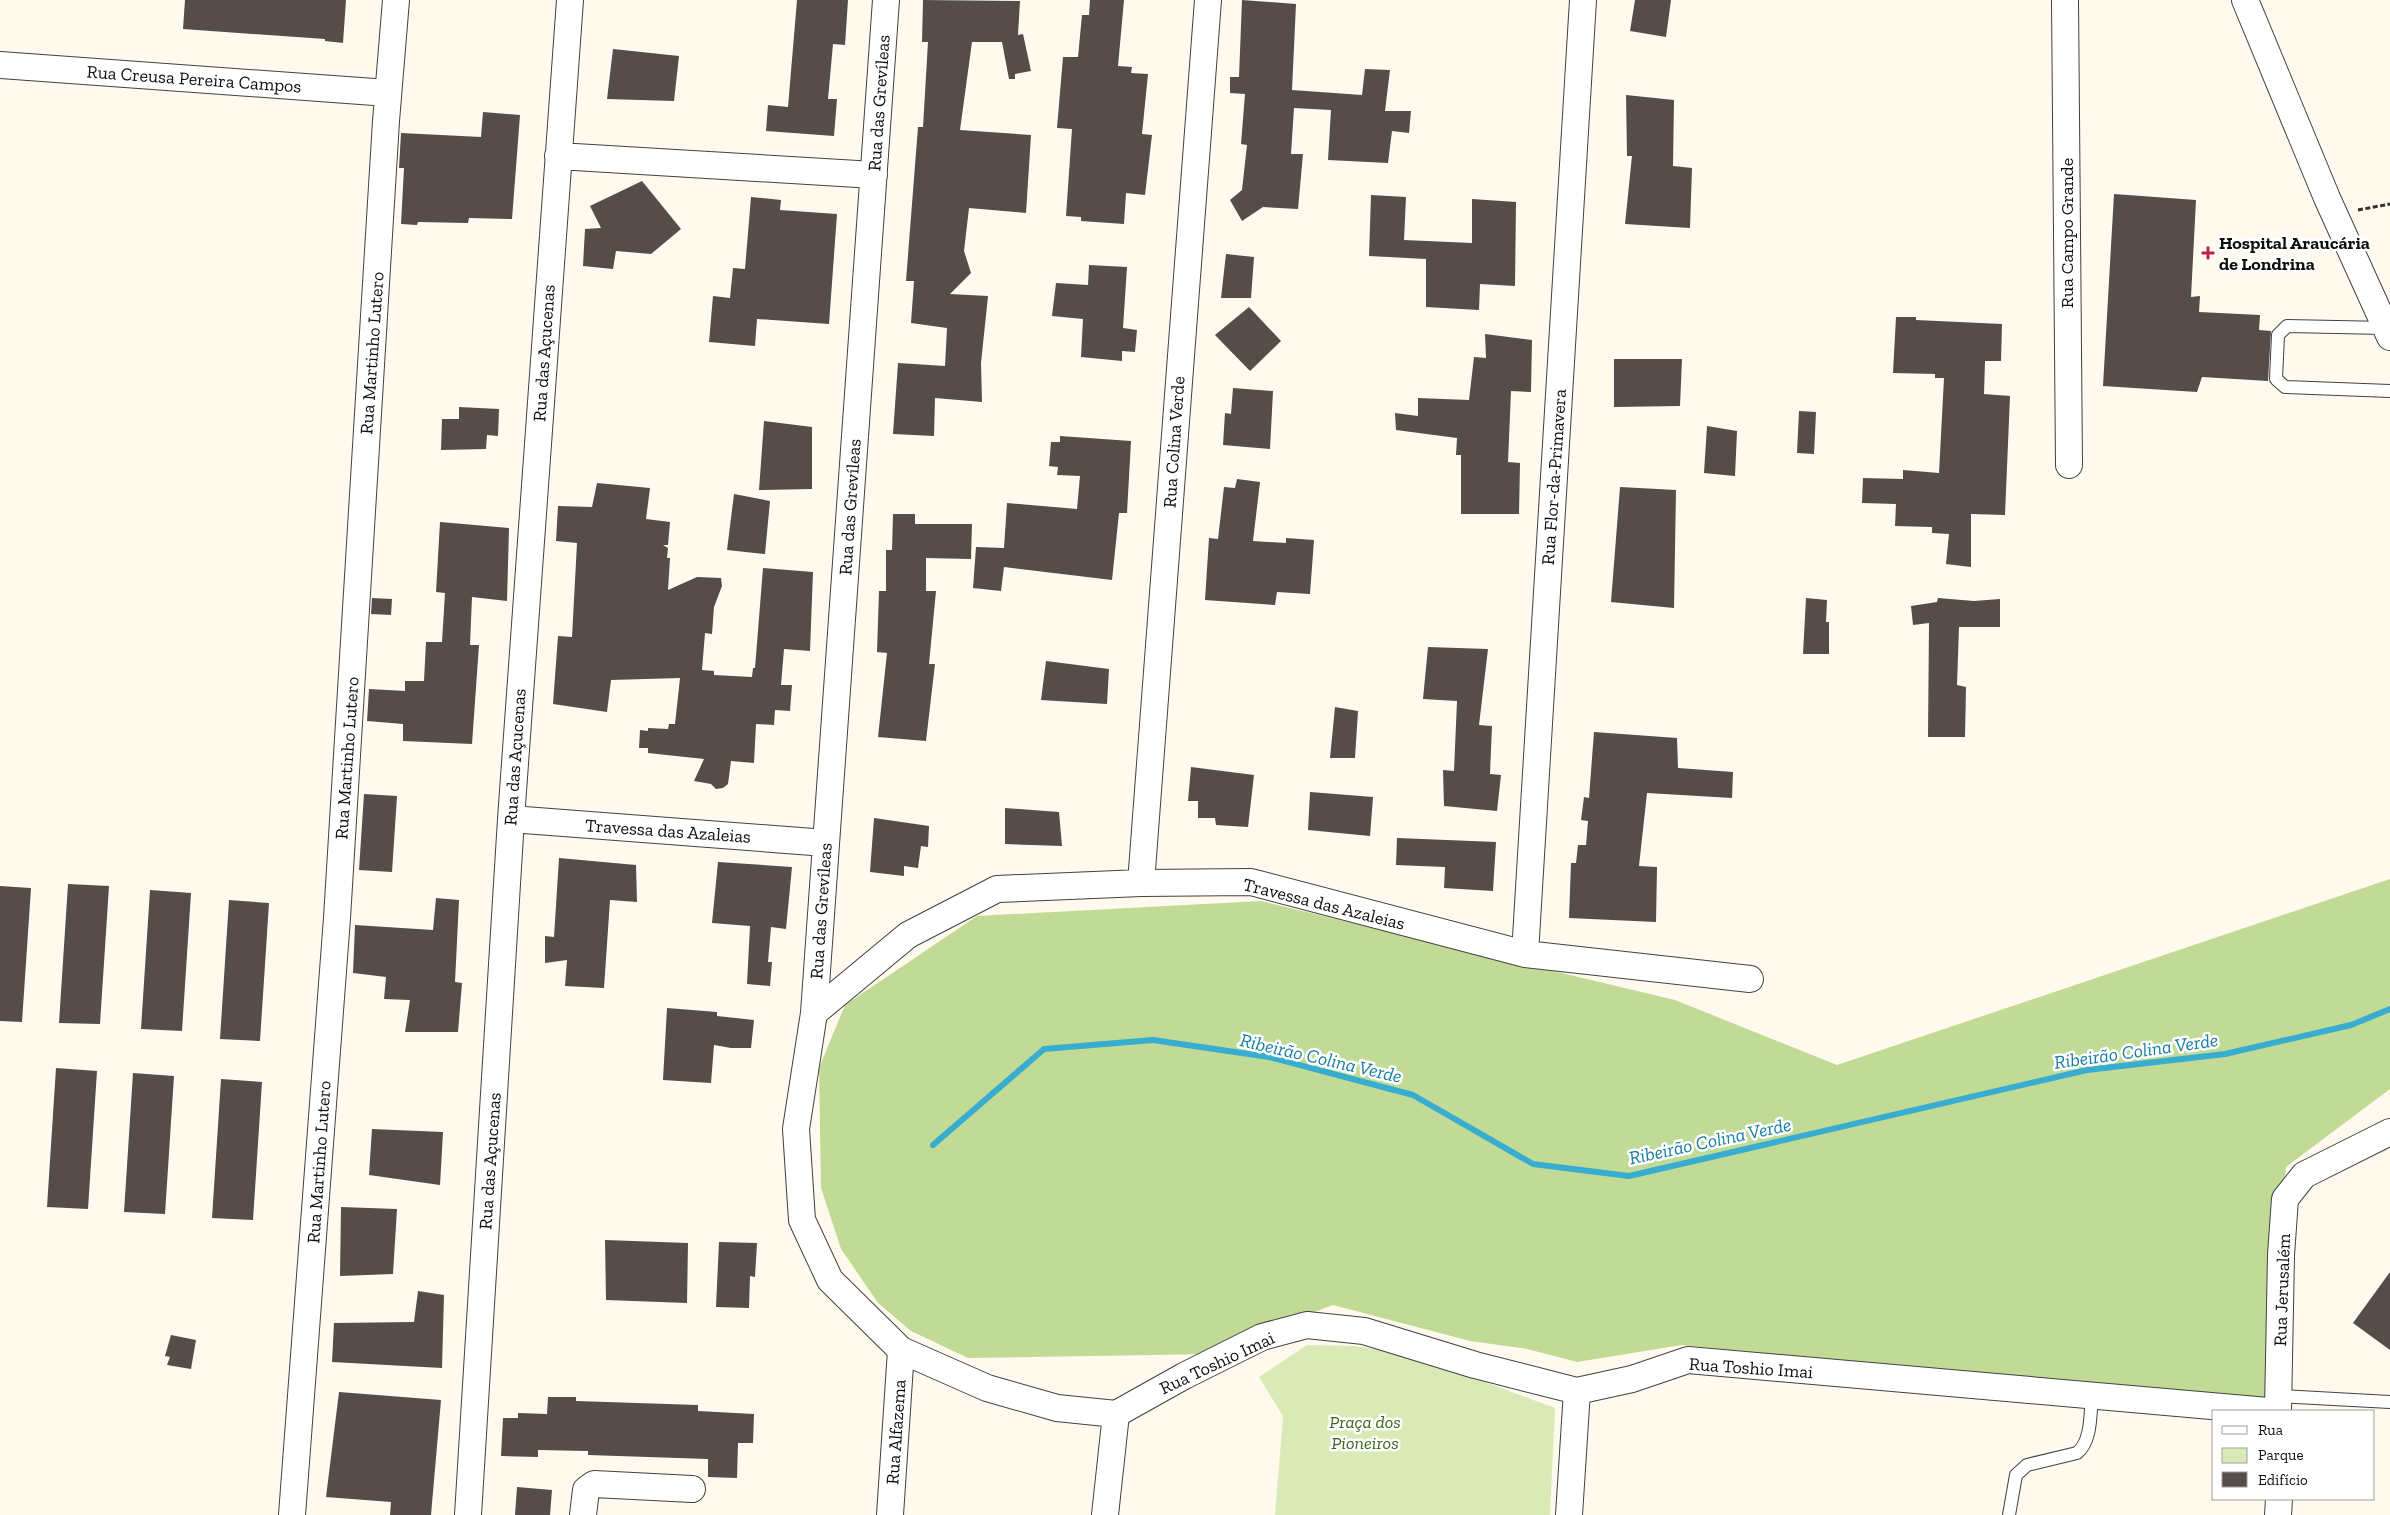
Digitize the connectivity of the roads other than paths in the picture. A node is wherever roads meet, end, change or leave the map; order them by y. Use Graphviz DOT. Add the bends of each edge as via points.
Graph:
graph roads {
  1 [pos="396,0"];
  2 [pos="570,0"];
  3 [pos="886,0"];
  4 [pos="1208,0"];
  5 [pos="1583,0"];
  6 [pos="2065,0"];
  7 [pos="2245,0"];
  8 [pos="0,65"];
  9 [pos="388,93"];
  10 [pos="558,156"];
  11 [pos="874,175"];
  12 [pos="2388,333"];
  13 [pos="2390,391"];
  14 [pos="2069,465"];
  15 [pos="511,819"];
  16 [pos="826,843"];
  17 [pos="1141,883"];
  18 [pos="1525,954"];
  19 [pos="1750,979"];
  20 [pos="814,1014"];
  21 [pos="2390,1132"];
  22 [pos="901,1350"];
  23 [pos="1577,1391"];
  24 [pos="2092,1396"];
  25 [pos="2390,1402"];
  26 [pos="2275,1406"];
  27 [pos="1116,1414"];
  28 [pos="692,1490"];
  29 [pos="2279,1500"];
  30 [pos="292,1515"];
  31 [pos="468,1515"];
  32 [pos="583,1515"];
  33 [pos="890,1515"];
  34 [pos="1105,1515"];
  35 [pos="1568,1515"];
  36 [pos="2008,1515"];
  37 [pos="2278,1515"];
  1 -- 9 [label="street, Rua Martinho Lutero"];
  2 -- 10 [label="street, Rua das Açucenas"];
  3 -- 11 [label="street, Rua das Grevíleas"];
  4 -- 17 [label="street, Rua Colina Verde"];
  5 -- 18 [label="street, Rua Flor-da-Primavera"];
  6 -- 14 [label="street, Rua Campo Grande"];
  7 -- 12 [label="street"];
  8 -- 9 [label="street, Rua Creusa Pereira Campos"];
  9 -- 30 [label="street, Rua Martinho Lutero" via="337,918"];
  10 -- 11 [label="street"];
  10 -- 15 [label="street, Rua das Açucenas"];
  11 -- 16 [label="street, Rua das Grevíleas"];
  12 -- 13 [label="lane" via="2287,326 2278,334 2276,379 2286,387"];
  15 -- 16 [label="street, Travessa das Azaleias"];
  15 -- 31 [label="street, Rua das Açucenas"];
  16 -- 20 [label="street, Rua das Grevíleas"];
  17 -- 18 [label="street, Travessa das Azaleias" via="1251,882"];
  17 -- 20 [label="street, Travessa das Azaleias" via="997,889 908,935"];
  18 -- 19 [label="street, Travessa das Azaleias"];
  20 -- 22 [label="street, Rua das Grevíleas" via="796,1129 802,1220 830,1280"];
  21 -- 26 [label="street, Rua Jerusalém" via="2304,1175 2286,1199"];
  22 -- 27 [label="street" via="987,1388 1057,1408"];
  22 -- 33 [label="street, Rua Alfazema"];
  23 -- 24 [label="street, Rua Toshio Imai" via="1632,1380 1688,1360"];
  23 -- 27 [label="street, Rua Toshio Imai" via="1457,1360 1364,1331 1307,1325 1262,1338"];
  23 -- 35 [label="street"];
  24 -- 26 [label="street, Rua Toshio Imai"];
  24 -- 36 [label="lane" via="2083,1448 2077,1453 2027,1465 2016,1476"];
  25 -- 26 [label="lane"];
  27 -- 34 [label="street"];
  28 -- 32 [label="street" via="594,1484 586,1490"];
  29 -- 37 [label="street"];
}
